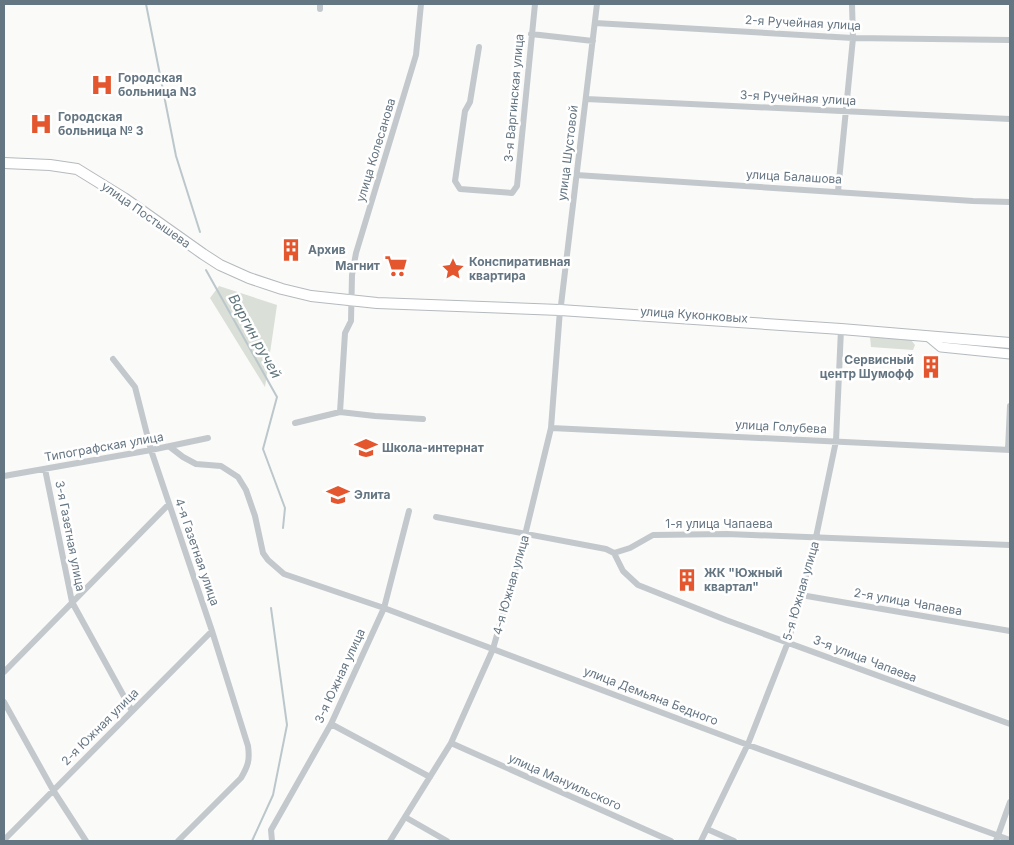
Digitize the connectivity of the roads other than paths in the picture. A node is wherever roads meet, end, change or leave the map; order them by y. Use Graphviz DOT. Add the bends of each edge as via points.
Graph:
graph roads {
  1 [pos="421,4"];
  2 [pos="535,4"];
  3 [pos="597,4"];
  4 [pos="852,4"];
  5 [pos="595,23"];
  6 [pos="531,34"];
  7 [pos="853,38"];
  8 [pos="1010,40"];
  9 [pos="592,41"];
  10 [pos="479,47"];
  11 [pos="586,99"];
  12 [pos="847,112"];
  13 [pos="1010,119"];
  14 [pos="4,163"];
  15 [pos="576,175"];
  16 [pos="838,191"];
  17 [pos="1010,202"];
  18 [pos="282,289"];
  19 [pos="352,302"];
  20 [pos="561,307"];
  21 [pos="841,327"];
  22 [pos="929,336"];
  23 [pos="1010,339"];
  24 [pos="1010,343"];
  25 [pos="1010,354"];
  26 [pos="113,359"];
  27 [pos="1010,406"];
  28 [pos="340,412"];
  29 [pos="423,419"];
  30 [pos="295,423"];
  31 [pos="551,428"];
  32 [pos="208,438"];
  33 [pos="836,441"];
  34 [pos="170,446"];
  35 [pos="151,450"];
  36 [pos="1009,450"];
  37 [pos="45,469"];
  38 [pos="4,476"];
  39 [pos="169,504"];
  40 [pos="409,511"];
  41 [pos="436,517"];
  42 [pos="525,535"];
  43 [pos="816,537"];
  44 [pos="1010,545"];
  45 [pos="614,553"];
  46 [pos="801,595"];
  47 [pos="72,602"];
  48 [pos="384,608"];
  49 [pos="212,631"];
  50 [pos="1010,631"];
  51 [pos="788,642"];
  52 [pos="493,648"];
  53 [pos="4,672"];
  54 [pos="4,702"];
  55 [pos="132,712"];
  56 [pos="331,724"];
  57 [pos="1010,724"];
  58 [pos="451,743"];
  59 [pos="748,744"];
  60 [pos="430,777"];
  61 [pos="53,790"];
  62 [pos="1010,802"];
  63 [pos="405,817"];
  64 [pos="707,829"];
  65 [pos="997,838"];
  66 [pos="4,840"];
  67 [pos="1010,840"];
  68 [pos="86,841"];
  69 [pos="178,841"];
  70 [pos="272,841"];
  71 [pos="390,841"];
  72 [pos="446,841"];
  73 [pos="671,841"];
  74 [pos="701,841"];
  75 [pos="734,841"];
  1 -- 19 [label="street, улица Колесанова" via="416,55 356,253"];
  2 -- 6 [label="street, 3-я Варгинская улица"];
  3 -- 5 [label="street, улица Шустовой"];
  4 -- 7 [label="street"];
  5 -- 7 [label="street, 2-я Ручейная улица"];
  5 -- 9 [label="street, улица Шустовой"];
  6 -- 9 [label="street"];
  6 -- 10 [label="street, 3-я Варгинская улица" via="517,186 512,193 460,189 455,181"];
  7 -- 8 [label="street, 2-я Ручейная улица"];
  7 -- 12 [label="street"];
  9 -- 11 [label="street, улица Шустовой"];
  11 -- 12 [label="street, 3-я Ручейная улица"];
  11 -- 15 [label="street, улица Шустовой"];
  12 -- 13 [label="street, 3-я Ручейная улица"];
  12 -- 16 [label="street"];
  14 -- 18 [label="main road, улица Постышева" via="77,169 220,265"];
  15 -- 16 [label="street, улица Балашова"];
  15 -- 20 [label="street, улица Шустовой"];
  16 -- 17 [label="street, улица Балашова"];
  18 -- 19 [label="main road, улица Куконковых"];
  19 -- 20 [label="main road, улица Куконковых" via="430,301"];
  19 -- 28 [label="street" via="351,321 345,333"];
  20 -- 21 [label="main road, улица Куконковых"];
  20 -- 31 [label="street, 4-я Южная улица"];
  21 -- 22 [label="main road, улица Куконковых"];
  21 -- 23 [label="main road, улица Куконковых"];
  21 -- 33 [label="street, 5-я Южная улица"];
  22 -- 24 [label="main road, улица Куконковых"];
  22 -- 25 [label="street" via="941,347"];
  26 -- 35 [label="street, 4-я Газетная улица" via="135,387"];
  27 -- 36 [label="street"];
  28 -- 29 [label="street"];
  28 -- 30 [label="street"];
  31 -- 33 [label="street, улица Голубева"];
  31 -- 42 [label="street, 4-я Южная улица"];
  32 -- 34 [label="street, Типографская улица"];
  33 -- 36 [label="street, улица Голубева"];
  33 -- 43 [label="street, 5-я Южная улица"];
  34 -- 35 [label="street, Типографская улица"];
  34 -- 48 [label="street, улица Демьяна Бедного" via="196,464 221,466 238,477 255,516 263,553 284,574"];
  35 -- 37 [label="street, Типографская улица"];
  35 -- 39 [label="street, 4-я Газетная улица"];
  37 -- 38 [label="street, Типографская улица"];
  37 -- 47 [label="street, 3-я Газетная улица"];
  39 -- 47 [label="street"];
  39 -- 49 [label="street, 4-я Газетная улица"];
  40 -- 48 [label="street, 3-я Южная улица"];
  41 -- 42 [label="street"];
  42 -- 45 [label="street"];
  42 -- 52 [label="street, 4-я Южная улица"];
  43 -- 44 [label="street, 1-я улица Чапаева"];
  43 -- 45 [label="street, 1-я улица Чапаева" via="652,535"];
  43 -- 46 [label="street, 5-я Южная улица"];
  45 -- 51 [label="street, 3-я улица Чапаева" via="623,570 638,585"];
  46 -- 50 [label="street, 2-я улица Чапаева"];
  46 -- 51 [label="street, 5-я Южная улица"];
  47 -- 53 [label="street"];
  47 -- 55 [label="street, 3-я Газетная улица"];
  48 -- 52 [label="street, улица Демьяна Бедного"];
  48 -- 56 [label="street, 3-я Южная улица"];
  49 -- 55 [label="street, 2-я Южная улица"];
  49 -- 69 [label="street, 4-я Газетная улица" via="250,759 241,778"];
  51 -- 57 [label="street, 3-я улица Чапаева"];
  51 -- 59 [label="street, 5-я Южная улица"];
  52 -- 58 [label="street, 4-я Южная улица"];
  52 -- 59 [label="street, улица Демьяна Бедного"];
  54 -- 61 [label="street"];
  55 -- 61 [label="street, 2-я Южная улица"];
  56 -- 60 [label="street"];
  56 -- 70 [label="street, 3-я Южная улица" via="271,830"];
  58 -- 60 [label="street, 4-я Южная улица"];
  58 -- 73 [label="street, улица Мануильского"];
  59 -- 64 [label="street, 5-я Южная улица"];
  59 -- 65 [label="street, улица Демьяна Бедного"];
  60 -- 63 [label="street, 4-я Южная улица"];
  61 -- 66 [label="street, 2-я Южная улица"];
  61 -- 68 [label="street"];
  62 -- 65 [label="street"];
  63 -- 71 [label="street, 4-я Южная улица"];
  63 -- 72 [label="street"];
  64 -- 74 [label="street, 5-я Южная улица"];
  64 -- 75 [label="street"];
  65 -- 67 [label="street, улица Демьяна Бедного"];
}
